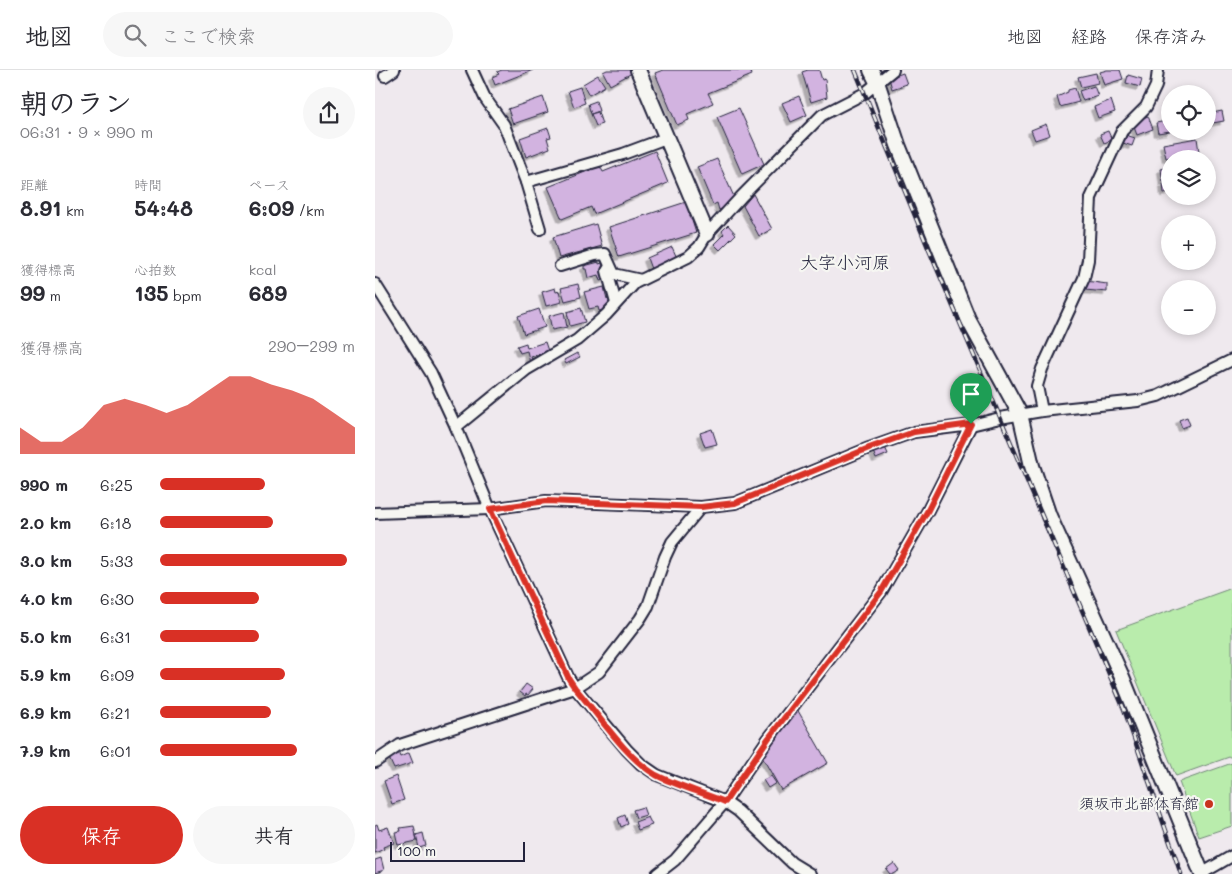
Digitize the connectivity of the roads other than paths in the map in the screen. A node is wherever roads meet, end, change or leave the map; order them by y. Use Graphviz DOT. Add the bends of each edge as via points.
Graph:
graph roads {
  1 [pos="472,70"];
  2 [pos="638,70"];
  3 [pos="893,70"];
  4 [pos="1158,70"];
  5 [pos="874,76"];
  6 [pos="666,138"];
  7 [pos="526,182"];
  8 [pos="540,229"];
  9 [pos="707,234"];
  10 [pos="560,266"];
  11 [pos="610,267"];
  12 [pos="641,280"];
  13 [pos="375,284"];
  14 [pos="616,303"];
  15 [pos="1232,360"];
  16 [pos="1041,411"];
  17 [pos="1020,414"];
  18 [pos="971,424"];
  19 [pos="456,428"];
  20 [pos="701,507"];
  21 [pos="490,509"];
  22 [pos="375,513"];
  23 [pos="575,688"];
  24 [pos="375,762"];
  25 [pos="725,802"];
  26 [pos="1232,856"];
  27 [pos="657,874"];
  28 [pos="810,874"];
  29 [pos="1202,874"];
  1 -- 7 [label="street" via="485,98 504,125"];
  2 -- 6 [label="street"];
  3 -- 5 [label="street"];
  4 -- 16 [label="street" via="1156,86 1146,107 1122,131 1091,198 1084,278 1039,378"];
  5 -- 9 [label="street" via="865,93 822,116"];
  5 -- 17 [label="street" via="968,319"];
  6 -- 7 [label="street"];
  6 -- 9 [label="street"];
  7 -- 8 [label="street"];
  9 -- 12 [label="street" via="688,257"];
  10 -- 11 [label="street" via="605,254"];
  11 -- 12 [label="street" via="614,274"];
  11 -- 14 [label="street" via="607,271"];
  12 -- 14 [label="street"];
  13 -- 19 [label="street" via="431,373"];
  14 -- 19 [label="street" via="577,340 527,370"];
  15 -- 16 [label="street" via="1158,396"];
  16 -- 17 [label="street"];
  17 -- 18 [label="street"];
  17 -- 29 [label="street" via="1032,466 1049,516 1122,677"];
  18 -- 20 [label="street" via="914,432 735,503"];
  18 -- 25 [label="street" via="928,510 881,592 768,739"];
  19 -- 21 [label="street"];
  20 -- 21 [label="street" via="546,501"];
  20 -- 23 [label="street" via="672,542 640,619 599,672"];
  21 -- 22 [label="street"];
  21 -- 23 [label="street"];
  23 -- 24 [label="street" via="400,744"];
  23 -- 25 [label="street" via="641,764 657,775"];
  25 -- 27 [label="street" via="675,860"];
  25 -- 28 [label="street" via="793,863"];
  26 -- 29 [label="street"];
}
